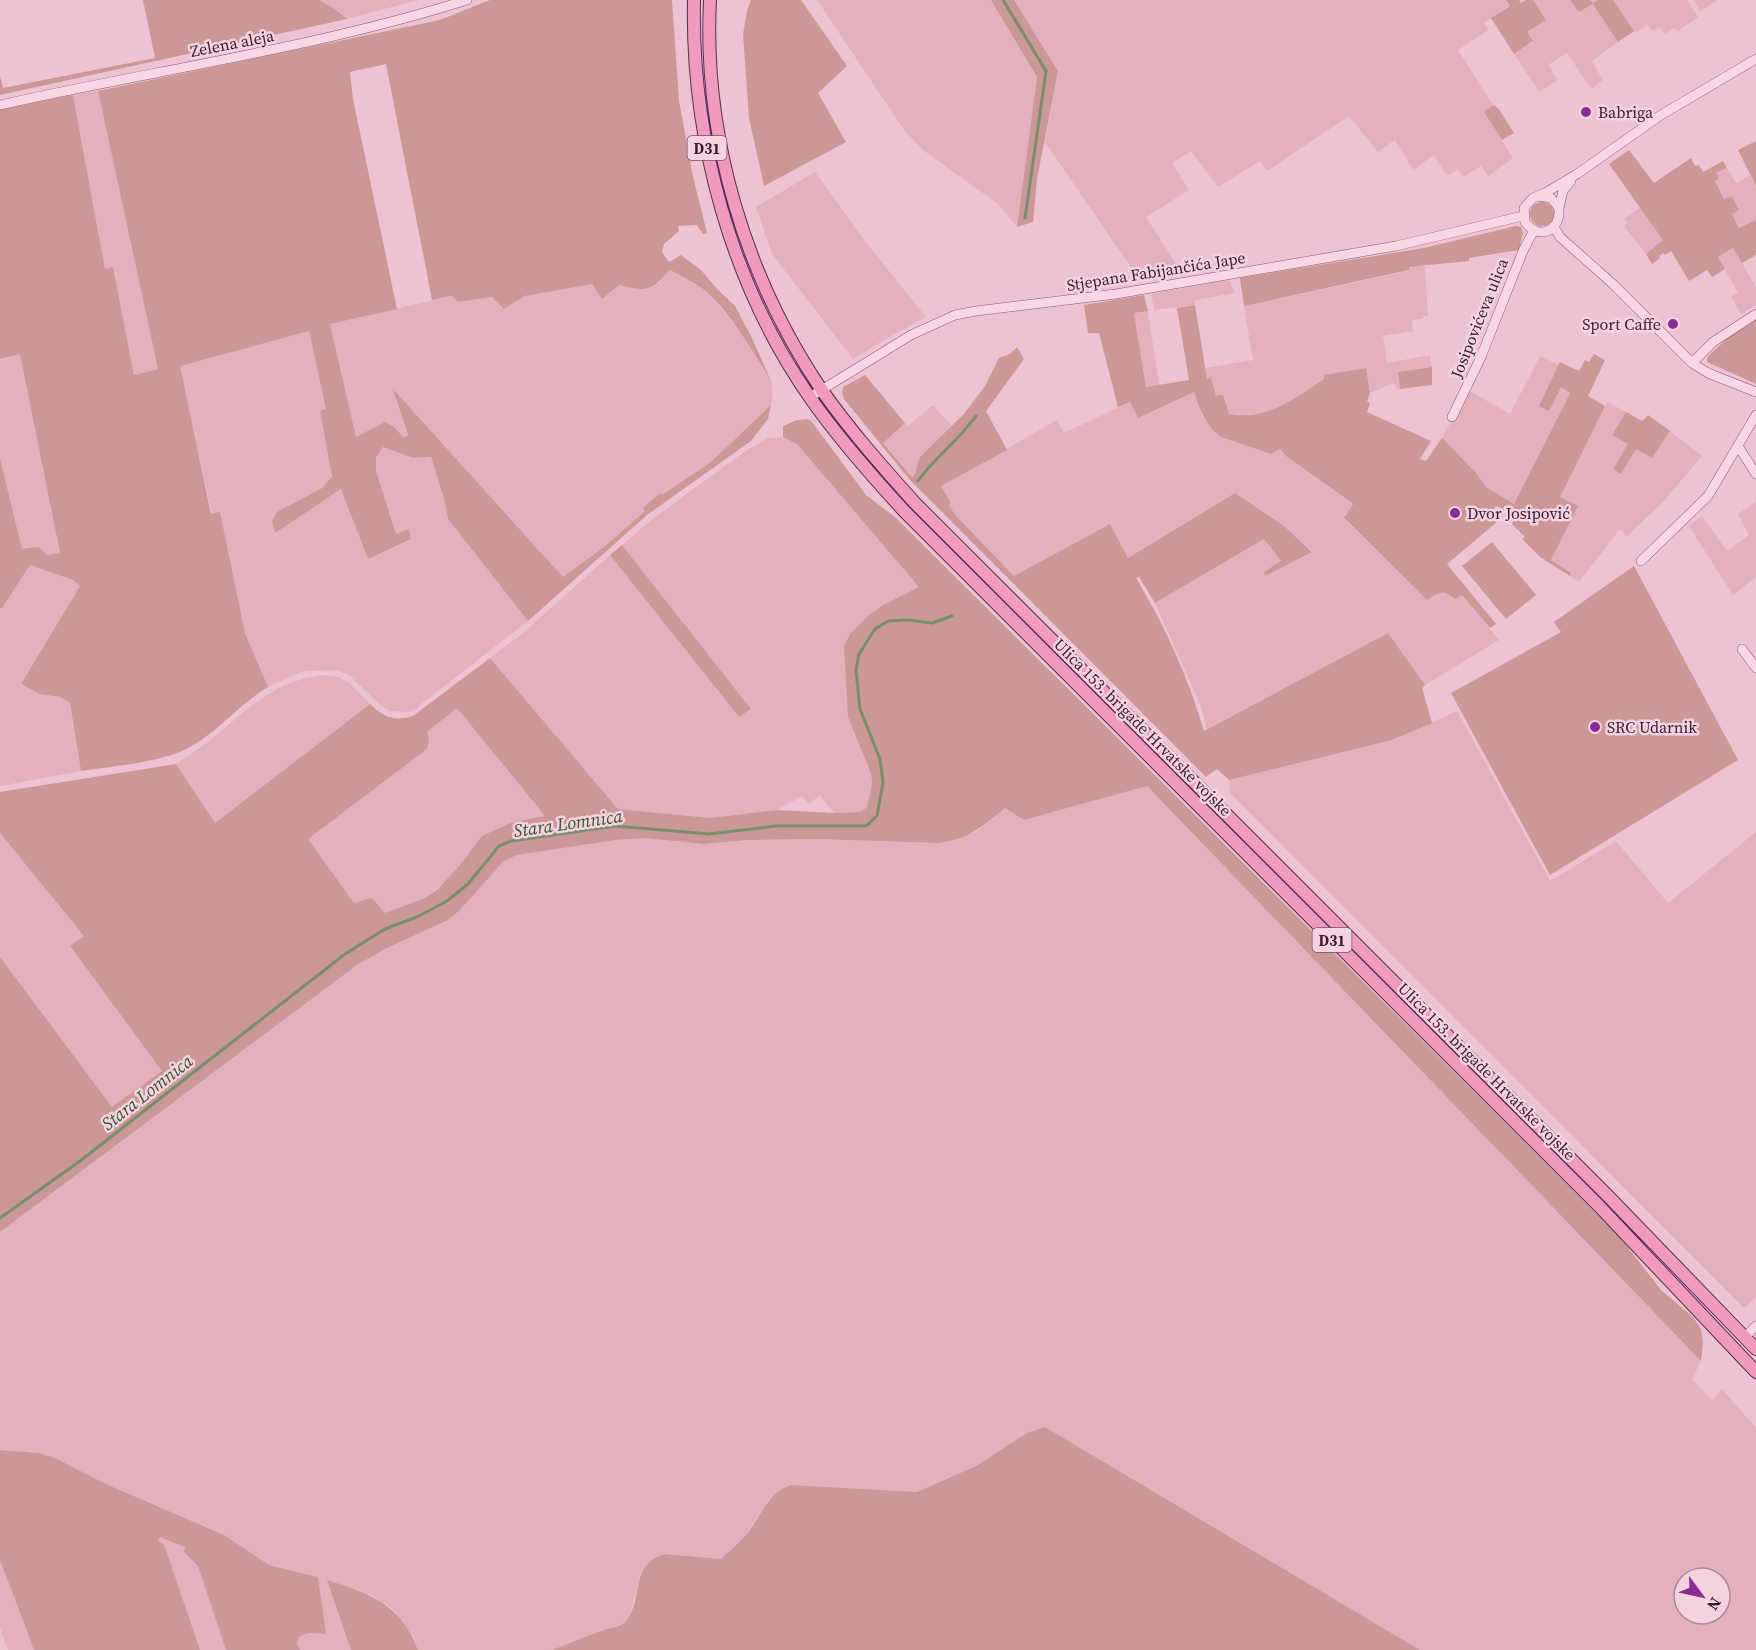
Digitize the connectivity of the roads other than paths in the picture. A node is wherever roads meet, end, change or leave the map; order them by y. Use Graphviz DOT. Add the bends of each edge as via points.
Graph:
graph roads {
  1 [pos="467,0"];
  2 [pos="694,0"];
  3 [pos="710,0"];
  4 [pos="1756,59"];
  5 [pos="0,105"];
  6 [pos="1577,174"];
  7 [pos="1539,196"];
  8 [pos="1559,208"];
  9 [pos="1523,216"];
  10 [pos="1554,227"];
  11 [pos="1534,230"];
  12 [pos="1756,314"];
  13 [pos="1692,363"];
  14 [pos="822,389"];
  15 [pos="1756,392"];
  16 [pos="810,397"];
  17 [pos="1452,417"];
  18 [pos="1755,420"];
  19 [pos="1738,446"];
  20 [pos="1756,474"];
  21 [pos="1641,561"];
  22 [pos="1742,649"];
  23 [pos="1756,668"];
  24 [pos="1756,1326"];
  25 [pos="1745,1337"];
  26 [pos="1756,1348"];
  27 [pos="1756,1372"];
  1 -- 5 [label="street, Zelena aleja" via="283,48"];
  2 -- 16 [label="main road, Ulica 153. brigade Hrvatske vojske / D31" via="700,106 717,191 753,292"];
  3 -- 14 [label="main road, Ulica 153. brigade Hrvatske vojske / D31" via="714,105 730,188 764,285"];
  4 -- 6 [label="street" via="1652,121"];
  6 -- 7 [label="street"];
  6 -- 8 [label="street" via="1563,190"];
  7 -- 8 [label="street" via="1551,198"];
  7 -- 9 [label="street" via="1527,202"];
  8 -- 10 [label="street" via="1560,216"];
  9 -- 11 [label="street"];
  9 -- 14 [label="street, Stjepana Fabijančića Jape" via="1396,246 1114,294 955,315 911,335"];
  10 -- 11 [label="street"];
  10 -- 13 [label="street"];
  11 -- 17 [label="street, Josipovićeva ulica"];
  12 -- 13 [label="street" via="1713,342"];
  13 -- 15 [label="street"];
  14 -- 16 [label="street, Stjepana Fabijančića Jape"];
  14 -- 25 [label="main road, Ulica 153. brigade Hrvatske vojske / D31" via="914,502"];
  16 -- 27 [label="main road, Ulica 153. brigade Hrvatske vojske / D31" via="904,511 1599,1206"];
  18 -- 19 [label="street"];
  19 -- 20 [label="street"];
  19 -- 21 [label="street" via="1708,496"];
  22 -- 23 [label="street"];
  24 -- 25 [label="street"];
  25 -- 26 [label="main road, Ulica 153. brigade Hrvatske vojske / D31"];
}
